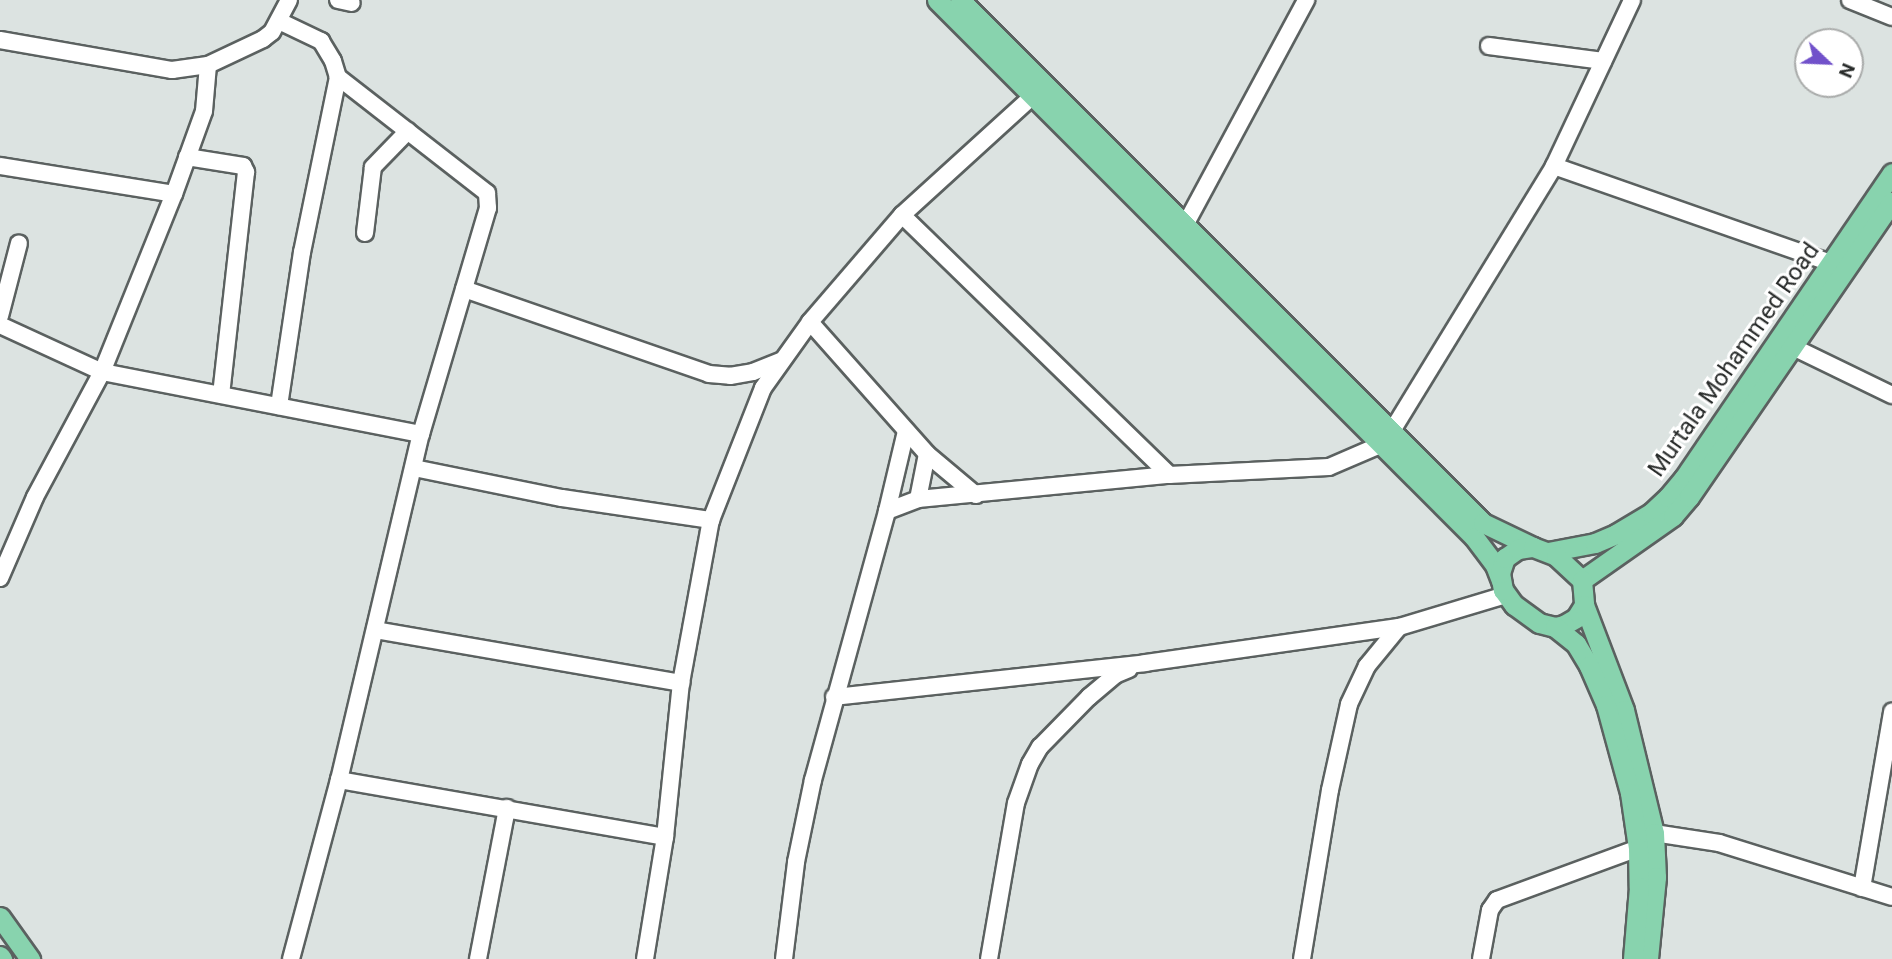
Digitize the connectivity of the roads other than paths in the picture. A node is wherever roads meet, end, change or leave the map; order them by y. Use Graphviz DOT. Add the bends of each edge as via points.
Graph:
graph roads {
  1 [pos="289,0"];
  2 [pos="937,0"];
  3 [pos="1306,0"];
  4 [pos="1632,0"];
  5 [pos="1850,0"];
  6 [pos="963,1"];
  7 [pos="1892,17"];
  8 [pos="279,21"];
  9 [pos="0,40"];
  10 [pos="1489,46"];
  11 [pos="1603,61"];
  12 [pos="208,65"];
  13 [pos="338,77"];
  14 [pos="1033,96"];
  15 [pos="408,131"];
  16 [pos="187,157"];
  17 [pos="0,166"];
  18 [pos="1554,166"];
  19 [pos="1892,173"];
  20 [pos="174,194"];
  21 [pos="1892,202"];
  22 [pos="902,215"];
  23 [pos="1184,227"];
  24 [pos="365,233"];
  25 [pos="19,243"];
  26 [pos="1831,263"];
  27 [pos="464,289"];
  28 [pos="0,316"];
  29 [pos="810,322"];
  30 [pos="0,325"];
  31 [pos="1793,347"];
  32 [pos="782,360"];
  33 [pos="102,372"];
  34 [pos="221,395"];
  35 [pos="1892,395"];
  36 [pos="279,406"];
  37 [pos="906,431"];
  38 [pos="421,434"];
  39 [pos="1385,439"];
  40 [pos="927,454"];
  41 [pos="414,468"];
  42 [pos="1169,475"];
  43 [pos="976,495"];
  44 [pos="918,499"];
  45 [pos="887,510"];
  46 [pos="711,520"];
  47 [pos="1541,550"];
  48 [pos="0,578"];
  49 [pos="1583,580"];
  50 [pos="1503,588"];
  51 [pos="1584,605"];
  52 [pos="1399,627"];
  53 [pos="1555,627"];
  54 [pos="375,630"];
  55 [pos="1144,663"];
  56 [pos="681,683"];
  57 [pos="834,697"];
  58 [pos="1892,712"];
  59 [pos="339,780"];
  60 [pos="507,808"];
  61 [pos="1654,833"];
  62 [pos="664,836"];
  63 [pos="1638,848"];
  64 [pos="1863,888"];
  65 [pos="1892,897"];
  66 [pos="0,917"];
  67 [pos="30,959"];
  68 [pos="291,959"];
  69 [pos="478,959"];
  70 [pos="645,959"];
  71 [pos="784,959"];
  72 [pos="989,959"];
  73 [pos="1302,959"];
  74 [pos="1481,959"];
  75 [pos="1633,959"];
  76 [pos="1648,959"];
  1 -- 8 [label="street"];
  2 -- 14 [label="main road"];
  3 -- 23 [label="street"];
  4 -- 11 [label="street"];
  5 -- 7 [label="street"];
  6 -- 23 [label="main road"];
  8 -- 12 [label="street" via="263,39"];
  8 -- 13 [label="street" via="321,41"];
  9 -- 12 [label="street" via="172,70"];
  10 -- 11 [label="street"];
  11 -- 18 [label="street"];
  12 -- 16 [label="street" via="204,111"];
  13 -- 15 [label="street"];
  13 -- 36 [label="street" via="302,252"];
  14 -- 22 [label="street"];
  14 -- 39 [label="main road"];
  15 -- 24 [label="street" via="373,166"];
  15 -- 27 [label="street" via="487,193 488,208"];
  16 -- 20 [label="street"];
  16 -- 34 [label="street" via="243,166 246,172"];
  17 -- 20 [label="street"];
  18 -- 26 [label="street"];
  18 -- 39 [label="street"];
  19 -- 26 [label="main road, Murtala Mohammed Road"];
  20 -- 33 [label="street"];
  21 -- 31 [label="main road, Murtala Mohammed Road"];
  22 -- 29 [label="street"];
  22 -- 42 [label="street"];
  23 -- 39 [label="main road"];
  25 -- 28 [label="street"];
  26 -- 47 [label="main road, Murtala Mohammed Road" via="1668,497 1651,513 1595,543"];
  27 -- 32 [label="street" via="709,374 753,372"];
  27 -- 38 [label="street"];
  29 -- 32 [label="street"];
  29 -- 37 [label="street"];
  30 -- 33 [label="street"];
  31 -- 35 [label="street"];
  31 -- 49 [label="main road, Murtala Mohammed Road" via="1673,516"];
  32 -- 46 [label="street" via="763,388"];
  33 -- 34 [label="street"];
  33 -- 48 [label="street" via="35,497"];
  34 -- 36 [label="street"];
  36 -- 38 [label="street"];
  37 -- 40 [label="street"];
  37 -- 45 [label="street"];
  38 -- 41 [label="street"];
  39 -- 42 [label="street" via="1329,467"];
  39 -- 47 [label="main road" via="1483,523"];
  39 -- 50 [label="main road" via="1474,537 1491,559"];
  40 -- 43 [label="street"];
  40 -- 44 [label="street"];
  41 -- 46 [label="street" via="562,498"];
  41 -- 54 [label="street"];
  42 -- 43 [label="street"];
  43 -- 44 [label="street"];
  44 -- 45 [label="street"];
  45 -- 57 [label="street"];
  46 -- 56 [label="street"];
  47 -- 49 [label="main road" via="1568,564"];
  47 -- 50 [label="main road" via="1518,549 1505,558"];
  49 -- 51 [label="main road"];
  50 -- 52 [label="street"];
  50 -- 53 [label="main road" via="1524,613"];
  51 -- 53 [label="main road" via="1571,622"];
  51 -- 61 [label="main road" via="1624,710"];
  52 -- 55 [label="street"];
  52 -- 73 [label="street" via="1367,666 1349,704"];
  53 -- 63 [label="main road" via="1582,653 1606,705 1630,793"];
  54 -- 56 [label="street"];
  54 -- 59 [label="street"];
  55 -- 57 [label="street"];
  55 -- 72 [label="street" via="1103,685 1052,734 1030,764 1016,803"];
  56 -- 62 [label="street"];
  57 -- 71 [label="street" via="796,862"];
  58 -- 64 [label="street"];
  59 -- 60 [label="street"];
  59 -- 68 [label="street"];
  60 -- 62 [label="street"];
  60 -- 69 [label="street"];
  61 -- 64 [label="street" via="1719,843"];
  61 -- 76 [label="main road" via="1656,877"];
  62 -- 70 [label="street"];
  63 -- 74 [label="street" via="1497,900 1490,910"];
  63 -- 75 [label="main road"];
  64 -- 65 [label="street"];
  66 -- 67 [label="main road"];
}
